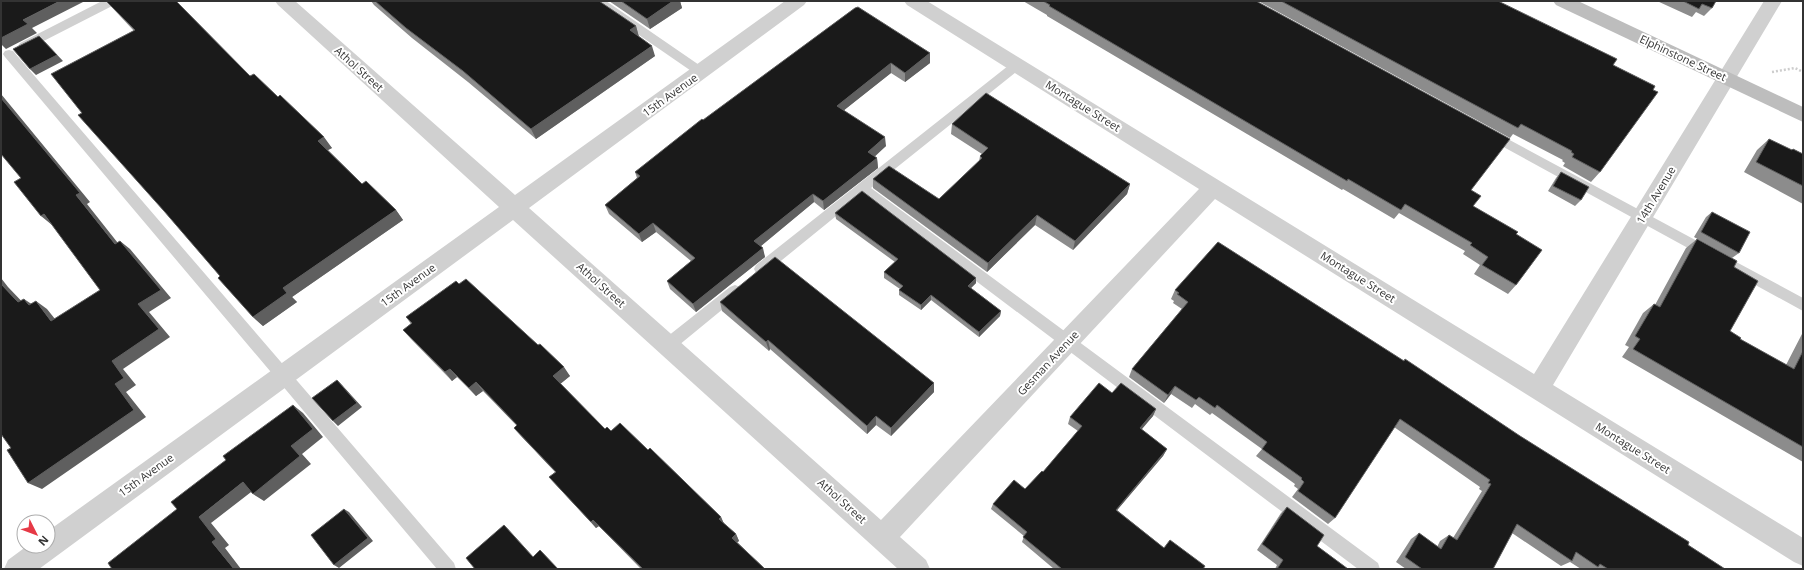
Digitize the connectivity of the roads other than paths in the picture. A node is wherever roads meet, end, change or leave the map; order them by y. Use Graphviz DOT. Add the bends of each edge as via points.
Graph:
graph roads {
  1 [pos="112,1"];
  2 [pos="284,1"];
  3 [pos="598,1"];
  4 [pos="798,1"];
  5 [pos="913,1"];
  6 [pos="1562,1"];
  7 [pos="1773,1"];
  8 [pos="5,56"];
  9 [pos="1017,65"];
  10 [pos="701,72"];
  11 [pos="1726,78"];
  12 [pos="1803,115"];
  13 [pos="1482,130"];
  14 [pos="862,188"];
  15 [pos="1213,188"];
  16 [pos="514,208"];
  17 [pos="1642,218"];
  18 [pos="1803,305"];
  19 [pos="1068,342"];
  20 [pos="668,345"];
  21 [pos="283,376"];
  22 [pos="1538,389"];
  23 [pos="882,538"];
  24 [pos="1803,553"];
  25 [pos="17,569"];
  26 [pos="448,569"];
  27 [pos="917,569"];
  28 [pos="1372,569"];
  1 -- 8 [label="lane"];
  2 -- 16 [label="street, Athol Street"];
  3 -- 10 [label="lane"];
  4 -- 10 [label="street, 15th Avenue"];
  5 -- 9 [label="street, Montague Street"];
  6 -- 11 [label="street, Elphinstone Street"];
  7 -- 11 [label="street, 14th Avenue"];
  8 -- 21 [label="lane"];
  9 -- 14 [label="lane"];
  9 -- 15 [label="street, Montague Street"];
  10 -- 16 [label="street, 15th Avenue"];
  11 -- 12 [label="street, Elphinstone Street"];
  11 -- 17 [label="street, 14th Avenue"];
  13 -- 17 [label="lane"];
  14 -- 19 [label="lane"];
  14 -- 20 [label="lane"];
  15 -- 19 [label="street, Gesman Avenue"];
  15 -- 22 [label="street, Montague Street"];
  16 -- 20 [label="street, Athol Street"];
  16 -- 21 [label="street, 15th Avenue"];
  17 -- 18 [label="lane"];
  17 -- 22 [label="street, 14th Avenue"];
  19 -- 23 [label="street, Gesman Avenue"];
  19 -- 28 [label="lane"];
  20 -- 23 [label="street, Athol Street"];
  21 -- 25 [label="street, 15th Avenue"];
  21 -- 26 [label="lane"];
  22 -- 24 [label="street, Montague Street"];
  23 -- 27 [label="street, Athol Street"];
}
